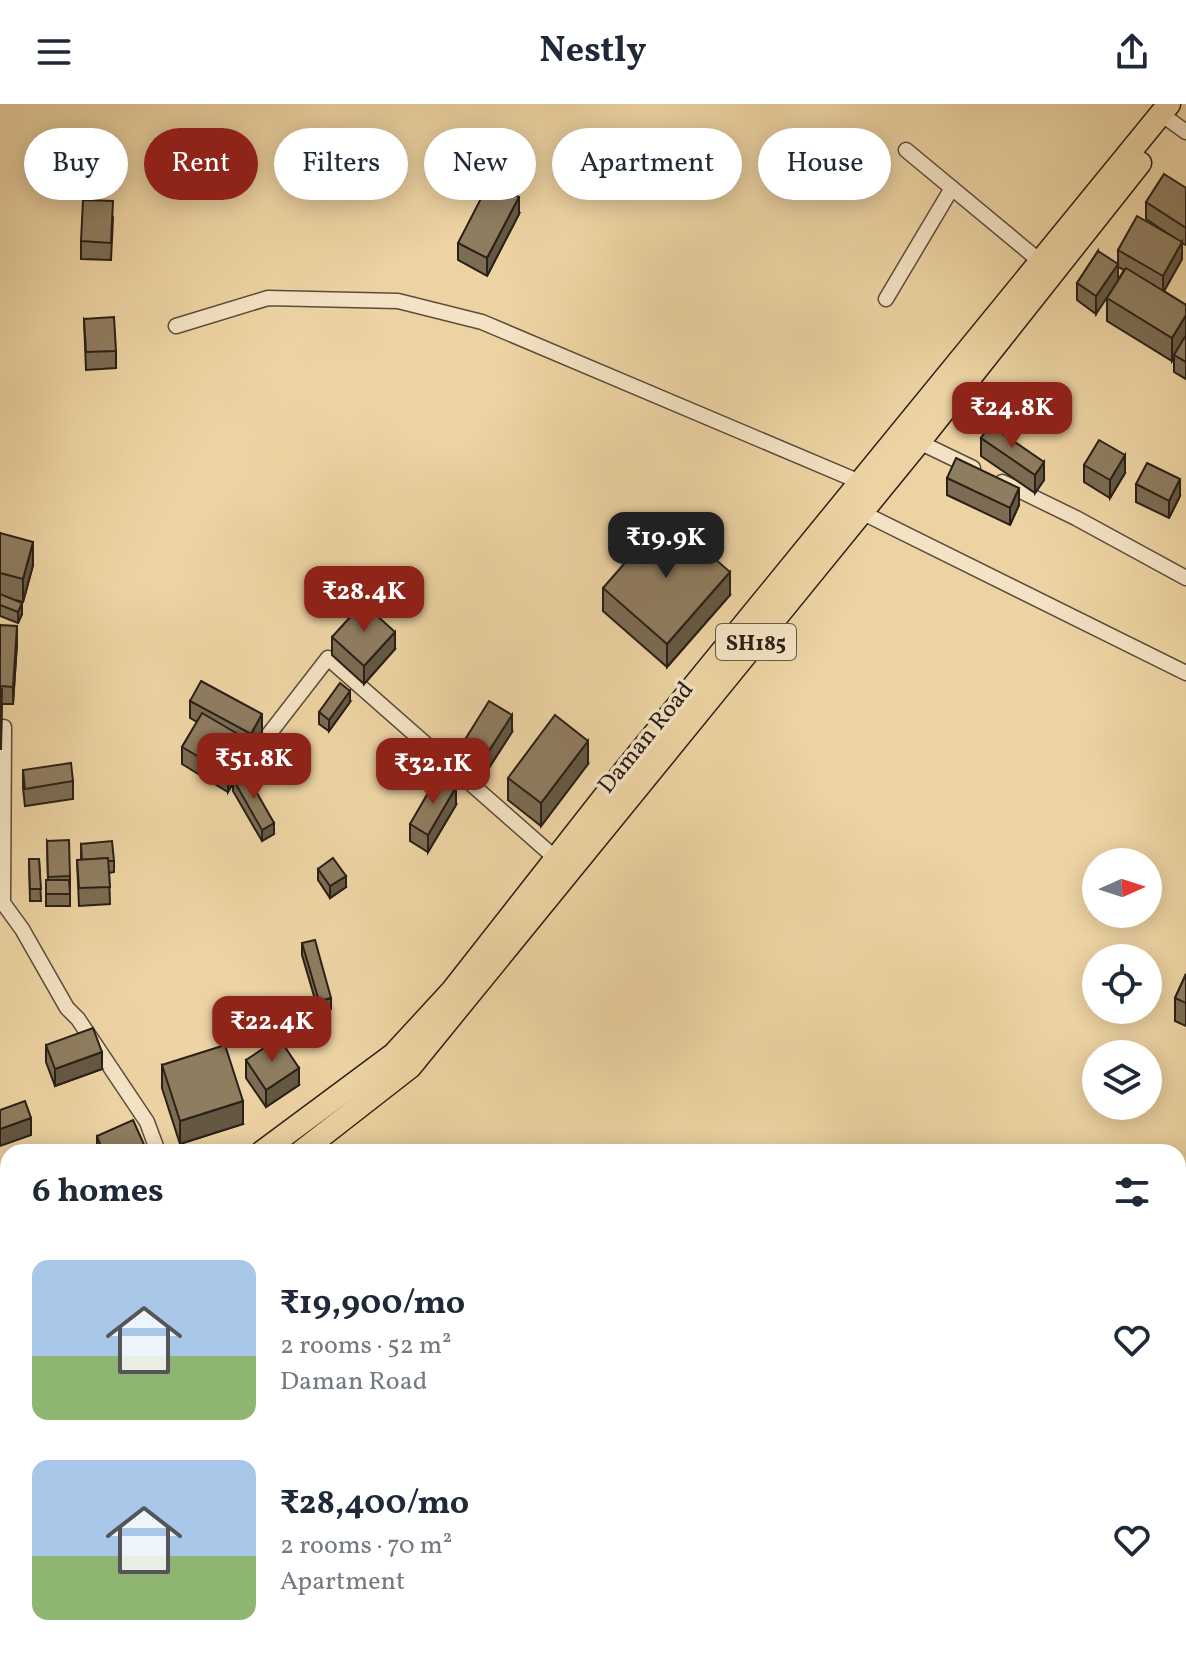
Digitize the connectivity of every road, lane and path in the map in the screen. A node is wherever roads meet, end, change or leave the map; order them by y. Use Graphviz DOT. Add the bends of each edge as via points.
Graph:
graph roads {
  1 [pos="1175,116"];
  2 [pos="906,150"];
  3 [pos="952,188"];
  4 [pos="1041,262"];
  5 [pos="886,299"];
  6 [pos="176,326"];
  7 [pos="911,436"];
  8 [pos="865,497"];
  9 [pos="1186,578"];
  10 [pos="1186,673"];
  11 [pos="4,727"];
  12 [pos="252,756"];
  13 [pos="563,865"];
  14 [pos="155,1144"];
  15 [pos="273,1144"];
  16 [pos="311,1144"];
  1 -- 4 [label="main road"];
  1 -- 7 [label="main road, Daman Road / SH185"];
  2 -- 3 [label="street"];
  3 -- 4 [label="street"];
  3 -- 5 [label="street"];
  4 -- 7 [label="main road"];
  6 -- 8 [label="street" via="268,298 398,301 482,322"];
  7 -- 8 [label="main road, Daman Road / SH185"];
  7 -- 9 [label="street"];
  8 -- 10 [label="street"];
  8 -- 13 [label="main road, Daman Road / SH185"];
  8 -- 13 [label="main road" via="635,757"];
  11 -- 14 [label="street" via="3,903 67,1008 147,1122"];
  12 -- 13 [label="street" via="328,658"];
  13 -- 15 [label="main road" via="394,1054"];
  13 -- 16 [label="main road, Daman Road / SH185" via="410,1067"];
}
